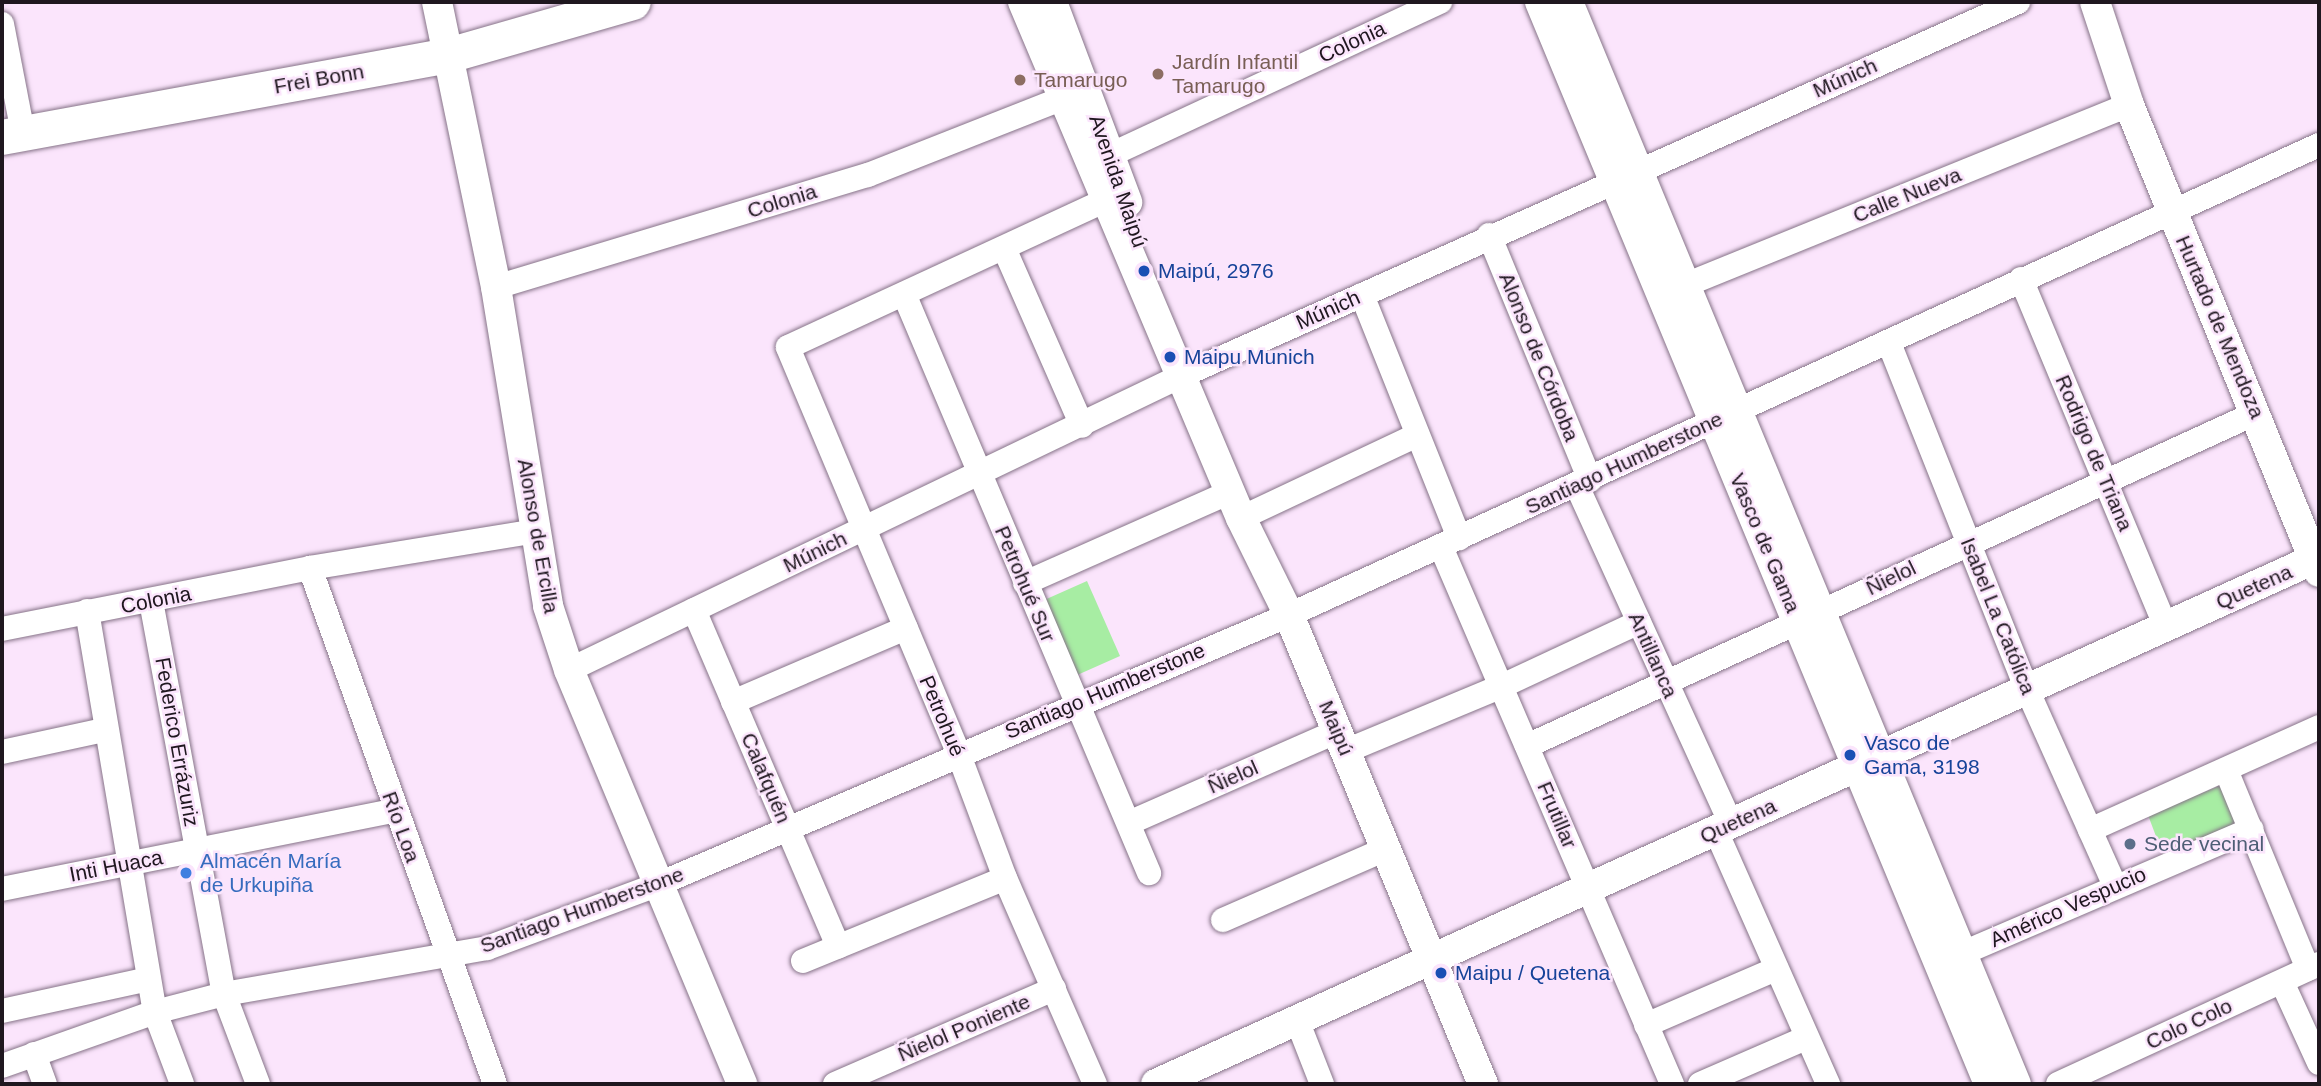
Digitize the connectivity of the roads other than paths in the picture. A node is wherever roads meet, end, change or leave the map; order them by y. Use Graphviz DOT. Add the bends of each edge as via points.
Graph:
graph roads {
  1 [pos="437,2"];
  2 [pos="633,2"];
  3 [pos="1023,2"];
  4 [pos="1052,2"];
  5 [pos="1440,2"];
  6 [pos="1540,2"];
  7 [pos="1568,2"];
  8 [pos="2018,2"];
  9 [pos="2084,2"];
  10 [pos="2095,2"];
  11 [pos="2,24"];
  12 [pos="448,55"];
  13 [pos="2125,93"];
  14 [pos="1062,99"];
  15 [pos="12,135"];
  16 [pos="2319,145"];
  17 [pos="1112,154"];
  18 [pos="1626,174"];
  19 [pos="1108,199"];
  20 [pos="2172,211"];
  21 [pos="1489,234"];
  22 [pos="1003,248"];
  23 [pos="2021,279"];
  24 [pos="1685,285"];
  25 [pos="496,287"];
  26 [pos="904,294"];
  27 [pos="1362,295"];
  28 [pos="1889,343"];
  29 [pos="1181,376"];
  30 [pos="2256,413"];
  31 [pos="1727,415"];
  32 [pos="1082,426"];
  33 [pos="1418,435"];
  34 [pos="978,474"];
  35 [pos="2105,482"];
  36 [pos="1583,483"];
  37 [pos="1236,505"];
  38 [pos="864,529"];
  39 [pos="536,531"];
  40 [pos="1969,541"];
  41 [pos="1450,542"];
  42 [pos="2318,563"];
  43 [pos="310,568"];
  44 [pos="1025,583"];
  45 [pos="151,601"];
  46 [pos="694,610"];
  47 [pos="87,611"];
  48 [pos="1289,615"];
  49 [pos="1810,617"];
  50 [pos="1639,622"];
  51 [pos="2166,626"];
  52 [pos="2,628"];
  53 [pos="905,628"];
  54 [pos="569,670"];
  55 [pos="1665,683"];
  56 [pos="1502,686"];
  57 [pos="2026,687"];
  58 [pos="733,702"];
  59 [pos="1076,704"];
  60 [pos="2319,727"];
  61 [pos="104,730"];
  62 [pos="1342,741"];
  63 [pos="1527,746"];
  64 [pos="2,752"];
  65 [pos="958,752"];
  66 [pos="1870,761"];
  67 [pos="2226,769"];
  68 [pos="394,811"];
  69 [pos="1129,823"];
  70 [pos="786,827"];
  71 [pos="1723,827"];
  72 [pos="2252,829"];
  73 [pos="2091,830"];
  74 [pos="196,850"];
  75 [pos="1383,850"];
  76 [pos="133,863"];
  77 [pos="1149,873"];
  78 [pos="1005,878"];
  79 [pos="659,884"];
  80 [pos="2115,886"];
  81 [pos="1588,888"];
  82 [pos="2,889"];
  83 [pos="1223,919"];
  84 [pos="838,946"];
  85 [pos="1963,953"];
  86 [pos="449,955"];
  87 [pos="1430,960"];
  88 [pos="803,961"];
  89 [pos="2314,967"];
  90 [pos="1776,969"];
  91 [pos="149,979"];
  92 [pos="2282,982"];
  93 [pos="1054,989"];
  94 [pos="224,993"];
  95 [pos="2,1011"];
  96 [pos="155,1012"];
  97 [pos="1297,1020"];
  98 [pos="1646,1025"];
  99 [pos="1807,1038"];
  100 [pos="34,1054"];
  101 [pos="2319,1063"];
  102 [pos="2,1066"];
  103 [pos="45,1084"];
  104 [pos="182,1084"];
  105 [pos="258,1084"];
  106 [pos="495,1084"];
  107 [pos="742,1084"];
  108 [pos="835,1084"];
  109 [pos="1095,1084"];
  110 [pos="1156,1084"];
  111 [pos="1322,1084"];
  112 [pos="1483,1084"];
  113 [pos="1672,1084"];
  114 [pos="1700,1084"];
  115 [pos="1828,1084"];
  116 [pos="1989,1084"];
  117 [pos="2016,1084"];
  118 [pos="2058,1084"];
  1 -- 12 [label="street, Alonso de Ercilla"];
  2 -- 12 [label="main road, Frei Bonn"];
  3 -- 14 [label="street, Avenida Maipú"];
  4 -- 17 [label="street, Avenida Maipú"];
  5 -- 17 [label="street, Colonia"];
  6 -- 18 [label="street, Vasco de Gama"];
  7 -- 18 [label="street, Vasco de Gama"];
  8 -- 18 [label="street, Múnich"];
  9 -- 13 [label="street, Hurtado de Mendoza"];
  10 -- 13 [label="street, Hurtado de Mendoza"];
  11 -- 15 [label="street"];
  12 -- 15 [label="main road, Frei Bonn"];
  12 -- 25 [label="street, Alonso de Ercilla"];
  13 -- 20 [label="street, Hurtado de Mendoza"];
  13 -- 24 [label="street, Calle Nueva"];
  14 -- 19 [label="street, Avenida Maipú"];
  14 -- 25 [label="street, Colonia" via="868,175"];
  16 -- 20 [label="street, Santiago Humberstone"];
  17 -- 29 [label="street, Avenida Maipú"];
  18 -- 21 [label="street, Múnich"];
  18 -- 24 [label="street, Vasco de Gama"];
  18 -- 31 [label="street, Vasco de Gama"];
  19 -- 22 [label="street"];
  19 -- 29 [label="street, Avenida Maipú"];
  20 -- 23 [label="street, Santiago Humberstone"];
  20 -- 30 [label="street, Hurtado de Mendoza"];
  21 -- 27 [label="street, Múnich"];
  21 -- 36 [label="street, Alonso de Córdoba"];
  22 -- 26 [label="street"];
  22 -- 32 [label="street"];
  23 -- 28 [label="street, Santiago Humberstone"];
  23 -- 35 [label="street, Rodrigo de Triana"];
  24 -- 31 [label="street, Vasco de Gama"];
  25 -- 39 [label="street, Alonso de Ercilla"];
  26 -- 34 [label="street, Petrohué Sur"];
  26 -- 38 [label="street, Petrohué" via="788,347"];
  27 -- 29 [label="street, Múnich"];
  27 -- 33 [label="street, Frutillar"];
  28 -- 31 [label="street, Santiago Humberstone"];
  28 -- 40 [label="street, Isabel La Católica"];
  29 -- 32 [label="street, Múnich"];
  29 -- 37 [label="street, Maipú"];
  30 -- 35 [label="street, Ñielol"];
  30 -- 42 [label="street, Hurtado de Mendoza"];
  31 -- 36 [label="street, Santiago Humberstone"];
  31 -- 49 [label="street, Vasco de Gama"];
  32 -- 34 [label="street, Múnich"];
  33 -- 37 [label="street"];
  33 -- 41 [label="street, Frutillar"];
  34 -- 38 [label="street, Múnich"];
  34 -- 44 [label="street, Petrohué Sur"];
  35 -- 40 [label="street, Ñielol"];
  35 -- 51 [label="street, Rodrigo de Triana"];
  36 -- 41 [label="street, Santiago Humberstone"];
  36 -- 50 [label="street, Antillanca"];
  37 -- 44 [label="street"];
  37 -- 48 [label="street, Maipú"];
  38 -- 46 [label="street, Múnich"];
  38 -- 53 [label="street, Petrohué"];
  39 -- 43 [label="street, Colonia"];
  39 -- 54 [label="street, Alonso de Ercilla" via="548,606"];
  40 -- 49 [label="street, Ñielol"];
  40 -- 57 [label="street, Isabel La Católica"];
  41 -- 48 [label="street, Santiago Humberstone"];
  41 -- 56 [label="street, Frutillar"];
  42 -- 51 [label="street, Quetena"];
  43 -- 45 [label="street, Colonia"];
  43 -- 68 [label="street, Río Loa"];
  44 -- 59 [label="street, Petrohué Sur"];
  45 -- 47 [label="street, Colonia"];
  45 -- 74 [label="street, Federico Errázuriz"];
  46 -- 54 [label="street, Múnich"];
  46 -- 58 [label="street, Calafquén"];
  47 -- 52 [label="street, Colonia"];
  47 -- 61 [label="street"];
  48 -- 59 [label="street, Santiago Humberstone"];
  48 -- 62 [label="street, Maipú"];
  49 -- 55 [label="street, Ñielol"];
  49 -- 66 [label="street, Vasco de Gama"];
  50 -- 55 [label="street, Antillanca"];
  50 -- 56 [label="street, Ñielol"];
  51 -- 57 [label="street, Quetena"];
  53 -- 58 [label="street"];
  53 -- 65 [label="street, Petrohué"];
  54 -- 79 [label="street, Alonso de Ercilla"];
  55 -- 63 [label="street, Ñielol"];
  55 -- 71 [label="street, Antillanca"];
  56 -- 62 [label="street, Ñielol"];
  56 -- 63 [label="street, Frutillar"];
  57 -- 66 [label="street, Quetena"];
  57 -- 73 [label="street, Isabel La Católica"];
  58 -- 70 [label="street, Calafquén"];
  59 -- 65 [label="street, Santiago Humberstone"];
  59 -- 69 [label="street, Petrohué Sur"];
  60 -- 67 [label="street"];
  61 -- 64 [label="street"];
  61 -- 76 [label="street"];
  62 -- 69 [label="street, Ñielol"];
  62 -- 75 [label="street, Maipú"];
  63 -- 81 [label="street, Frutillar"];
  65 -- 70 [label="street, Santiago Humberstone"];
  65 -- 78 [label="street, Petrohué"];
  66 -- 71 [label="street, Quetena"];
  66 -- 85 [label="street, Vasco de Gama"];
  66 -- 116 [label="street, Vasco de Gama"];
  67 -- 72 [label="street"];
  67 -- 73 [label="street"];
  68 -- 74 [label="street, Inti Huaca"];
  68 -- 86 [label="street, Río Loa"];
  69 -- 77 [label="street, Petrohué Sur"];
  70 -- 79 [label="street, Santiago Humberstone"];
  70 -- 84 [label="street, Calafquén"];
  71 -- 81 [label="street, Quetena"];
  71 -- 90 [label="street, Antillanca"];
  72 -- 80 [label="street, Américo Vespucio"];
  72 -- 89 [label="street"];
  73 -- 80 [label="street, Isabel La Católica"];
  74 -- 76 [label="street, Inti Huaca"];
  74 -- 94 [label="street, Federico Errázuriz"];
  75 -- 83 [label="street"];
  75 -- 87 [label="street, Maipú"];
  76 -- 82 [label="street, Inti Huaca"];
  76 -- 91 [label="street"];
  78 -- 84 [label="street"];
  78 -- 93 [label="street, Petrohué"];
  79 -- 86 [label="street, Santiago Humberstone" via="487,948"];
  79 -- 107 [label="street, Alonso de Ercilla"];
  80 -- 85 [label="street, Américo Vespucio"];
  81 -- 87 [label="street, Quetena"];
  81 -- 98 [label="street, Frutillar"];
  84 -- 88 [label="street"];
  85 -- 117 [label="street, Vasco de Gama"];
  86 -- 94 [label="street, Santiago Humberstone"];
  86 -- 106 [label="street, Río Loa"];
  87 -- 97 [label="street, Quetena"];
  87 -- 112 [label="street, Maipú"];
  89 -- 92 [label="street, Colo Colo"];
  90 -- 98 [label="street"];
  90 -- 99 [label="street, Antillanca"];
  91 -- 95 [label="street"];
  91 -- 96 [label="street"];
  92 -- 101 [label="street"];
  92 -- 118 [label="street, Colo Colo"];
  93 -- 108 [label="street, Ñielol Poniente"];
  93 -- 109 [label="street, Petrohué"];
  94 -- 96 [label="street, Santiago Humberstone"];
  94 -- 105 [label="street, Federico Errázuriz"];
  96 -- 100 [label="street, Santiago Humberstone"];
  96 -- 104 [label="street"];
  97 -- 110 [label="street, Quetena"];
  97 -- 111 [label="street"];
  98 -- 113 [label="street, Frutillar"];
  99 -- 114 [label="street"];
  99 -- 115 [label="street, Antillanca"];
  100 -- 102 [label="street, Santiago Humberstone"];
  100 -- 103 [label="street"];
}
